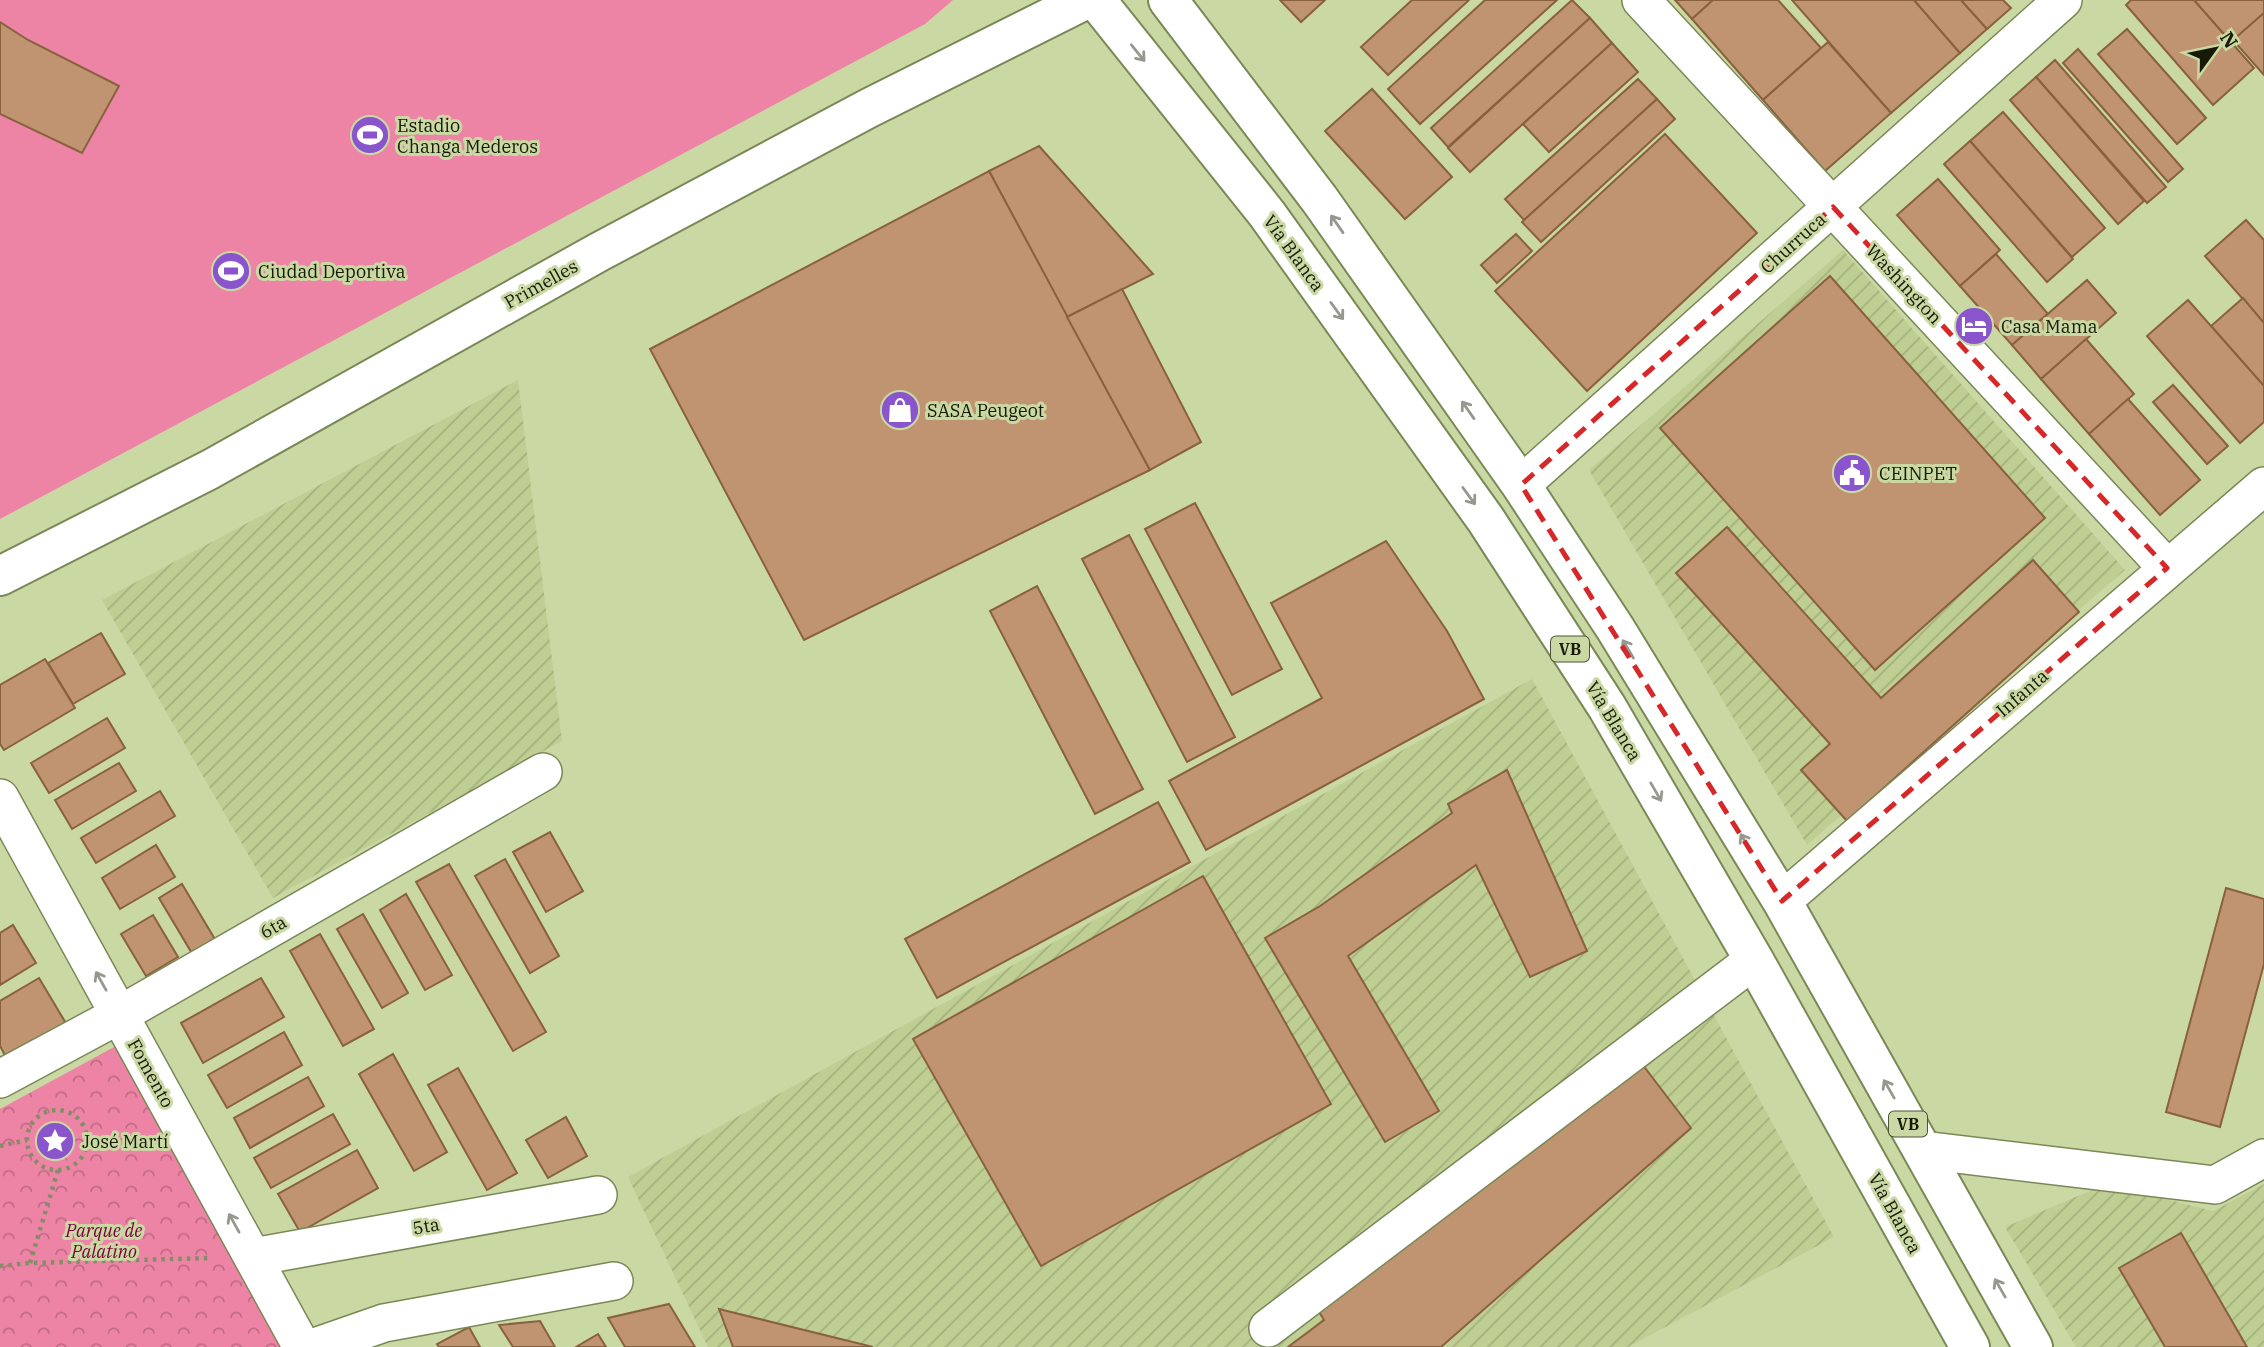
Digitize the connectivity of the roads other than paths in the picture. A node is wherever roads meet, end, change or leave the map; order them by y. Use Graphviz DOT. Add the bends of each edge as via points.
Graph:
graph roads {
  1 [pos="1085,0"];
  2 [pos="1096,0"];
  3 [pos="1168,0"];
  4 [pos="1641,0"];
  5 [pos="2063,0"];
  6 [pos="1833,207"];
  7 [pos="1521,485"];
  8 [pos="2264,486"];
  9 [pos="2167,568"];
  10 [pos="0,576"];
  11 [pos="543,772"];
  12 [pos="0,798"];
  13 [pos="1782,901"];
  14 [pos="1754,960"];
  15 [pos="119,1015"];
  16 [pos="0,1079"];
  17 [pos="1923,1150"];
  18 [pos="2264,1158"];
  19 [pos="598,1195"];
  20 [pos="253,1257"];
  21 [pos="614,1281"];
  22 [pos="1268,1328"];
  23 [pos="302,1347"];
  24 [pos="315,1347"];
  25 [pos="1970,1347"];
  26 [pos="2034,1347"];
  1 -- 10 [label="main road, Primelles" via="869,108 599,252 209,470"];
  2 -- 14 [label="main road, Vía Blanca / VB, one-way" via="1267,214 1486,520 1607,708"];
  7 -- 3 [label="main road, VB, one-way" via="1320,200"];
  4 -- 6 [label="street, Washington"];
  5 -- 6 [label="street, Churruca"];
  6 -- 7 [label="street, Churruca"];
  6 -- 9 [label="street, Washington"];
  13 -- 7 [label="main road, VB, one-way" via="1615,628"];
  8 -- 9 [label="street, Infanta"];
  9 -- 13 [label="street, Infanta"];
  11 -- 15 [label="street, 6ta"];
  15 -- 12 [label="street, Fomento, one-way"];
  17 -- 13 [label="main road, VB, one-way"];
  14 -- 22 [label="street"];
  14 -- 25 [label="main road, Vía Blanca / VB"];
  15 -- 16 [label="street, 6ta"];
  20 -- 15 [label="street, Fomento, one-way"];
  17 -- 18 [label="street" via="2215,1185"];
  26 -- 17 [label="main road, VB, one-way"];
  19 -- 20 [label="street, 5ta"];
  20 -- 23 [label="street, Fomento"];
  21 -- 24 [label="street" via="384,1323"];
}
